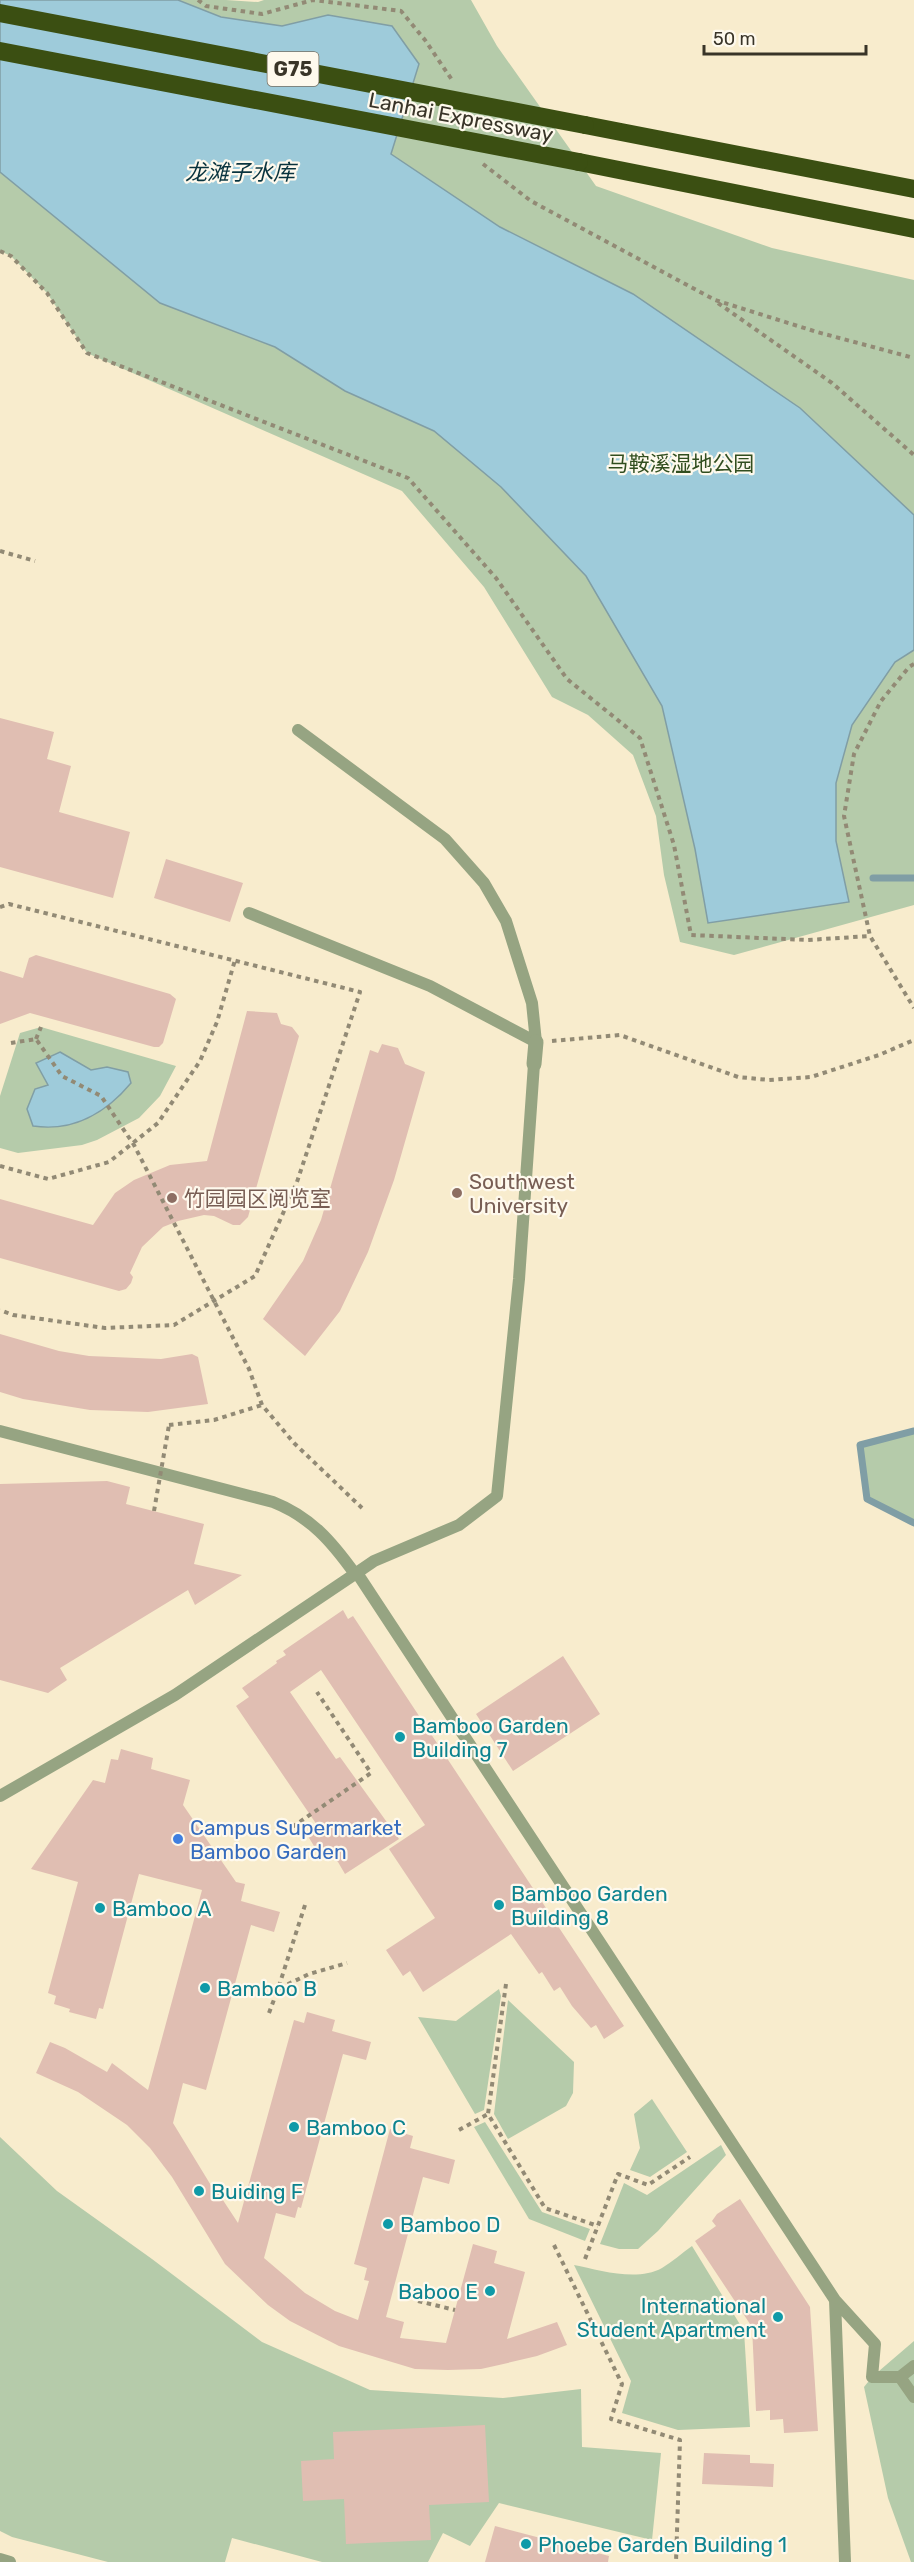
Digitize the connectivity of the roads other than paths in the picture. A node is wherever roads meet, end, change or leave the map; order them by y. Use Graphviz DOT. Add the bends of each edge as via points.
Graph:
graph roads {
  1 [pos="0,13"];
  2 [pos="0,51"];
  3 [pos="914,189"];
  4 [pos="914,229"];
  5 [pos="298,730"];
  6 [pos="249,913"];
  7 [pos="536,1042"];
  8 [pos="534,1064"];
  9 [pos="0,1431"];
  10 [pos="356,1573"];
  11 [pos="0,1796"];
  12 [pos="836,2300"];
  13 [pos="914,2366"];
  14 [pos="900,2377"];
  15 [pos="914,2397"];
  16 [pos="0,2559"];
  17 [pos="10,2562"];
  18 [pos="845,2562"];
  1 -- 3 [label="highway, Lanhai Expressway / G75, bridge"];
  2 -- 4 [label="highway, Lanhai Expressway / G75, bridge"];
  5 -- 7 [label="lane" via="445,839 484,883 506,921 532,1003"];
  6 -- 7 [label="lane" via="430,986"];
  7 -- 8 [label="street"];
  8 -- 10 [label="lane" via="519,1279 497,1496 459,1525 374,1561"];
  9 -- 10 [label="lane" via="273,1502 323,1532"];
  10 -- 11 [label="lane" via="175,1695"];
  10 -- 12 [label="lane"];
  12 -- 14 [label="lane" via="875,2344 872,2377"];
  12 -- 18 [label="lane"];
  13 -- 14 [label="lane"];
  14 -- 15 [label="lane"];
  16 -- 17 [label="lane"];
}
